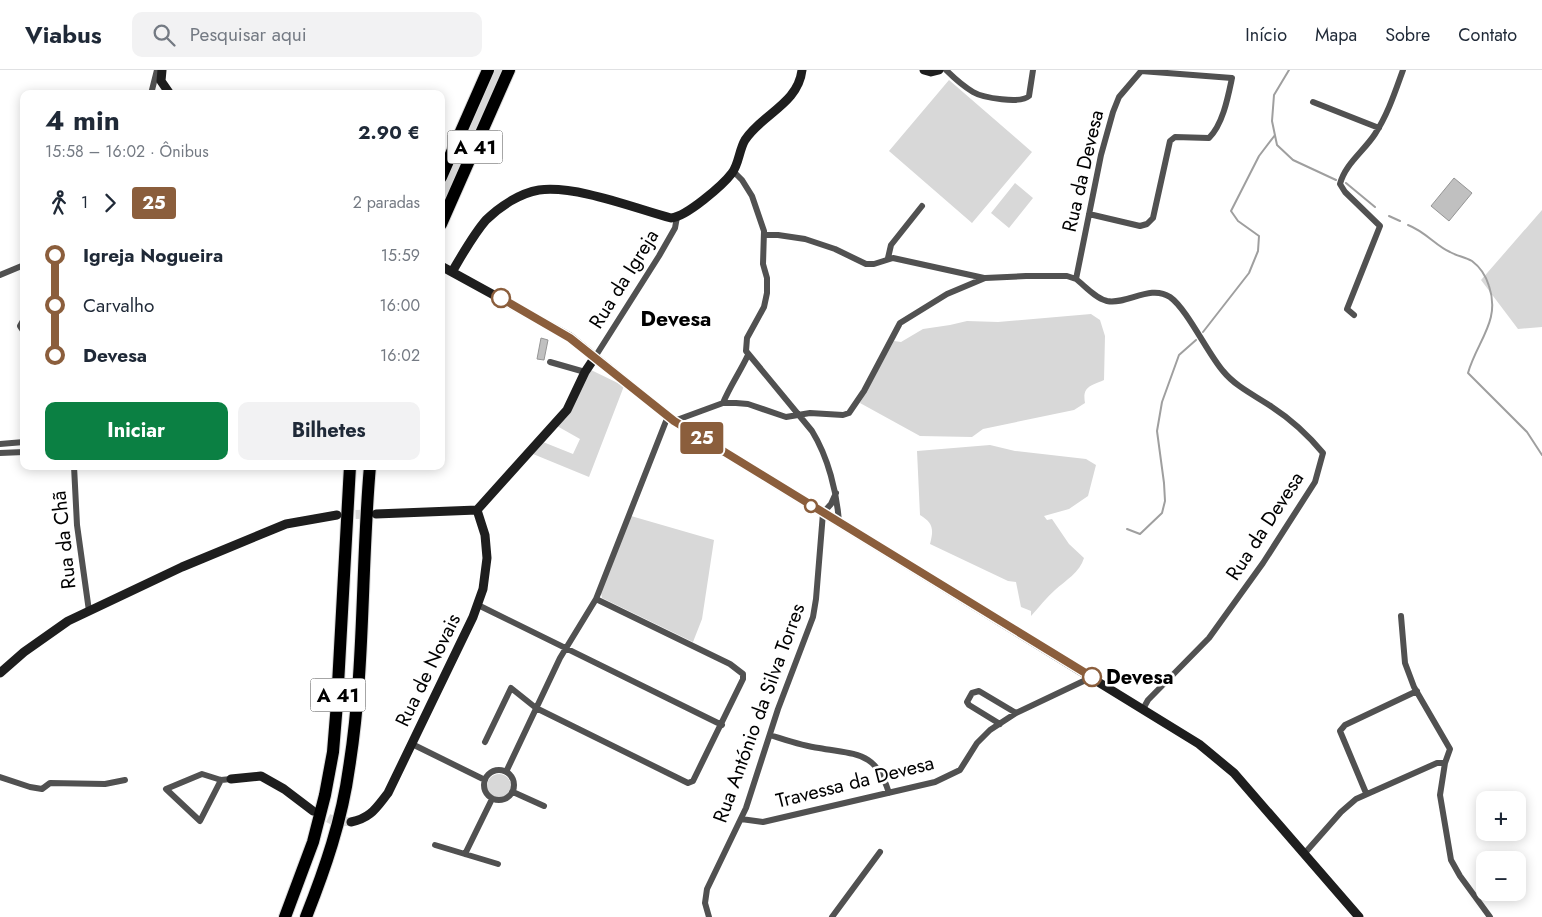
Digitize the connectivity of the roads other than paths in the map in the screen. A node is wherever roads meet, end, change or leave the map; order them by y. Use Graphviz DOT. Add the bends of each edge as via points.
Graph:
graph roads {
  1 [pos="157,70"];
  2 [pos="162,70"];
  3 [pos="488,70"];
  4 [pos="509,70"];
  5 [pos="802,70"];
  6 [pos="924,70"];
  7 [pos="939,70"];
  8 [pos="946,70"];
  9 [pos="1033,70"];
  10 [pos="1141,70"];
  11 [pos="1403,70"];
  12 [pos="152,90"];
  13 [pos="167,90"];
  14 [pos="1313,102"];
  15 [pos="1379,128"];
  16 [pos="445,168"];
  17 [pos="734,171"];
  18 [pos="922,206"];
  19 [pos="1090,214"];
  20 [pos="445,215"];
  21 [pos="677,217"];
  22 [pos="764,235"];
  23 [pos="888,258"];
  24 [pos="20,266"];
  25 [pos="445,268"];
  26 [pos="452,272"];
  27 [pos="0,274"];
  28 [pos="985,278"];
  29 [pos="1076,279"];
  30 [pos="1354,315"];
  31 [pos="748,355"];
  32 [pos="595,357"];
  33 [pos="550,362"];
  34 [pos="585,372"];
  35 [pos="723,403"];
  36 [pos="800,416"];
  37 [pos="671,418"];
  38 [pos="20,442"];
  39 [pos="0,444"];
  40 [pos="20,452"];
  41 [pos="0,453"];
  42 [pos="74,470"];
  43 [pos="350,470"];
  44 [pos="370,470"];
  45 [pos="836,493"];
  46 [pos="477,510"];
  47 [pos="376,514"];
  48 [pos="823,514"];
  49 [pos="337,516"];
  50 [pos="840,523"];
  51 [pos="596,599"];
  52 [pos="478,605"];
  53 [pos="89,611"];
  54 [pos="1401,616"];
  55 [pos="565,648"];
  56 [pos="0,673"];
  57 [pos="1092,677"];
  58 [pos="1417,691"];
  59 [pos="536,708"];
  60 [pos="1143,708"];
  61 [pos="1016,713"];
  62 [pos="1000,724"];
  63 [pos="722,725"];
  64 [pos="770,735"];
  65 [pos="485,742"];
  66 [pos="412,744"];
  67 [pos="1445,763"];
  68 [pos="506,772"];
  69 [pos="0,777"];
  70 [pos="231,779"];
  71 [pos="125,780"];
  72 [pos="221,780"];
  73 [pos="485,780"];
  74 [pos="513,792"];
  75 [pos="889,793"];
  76 [pos="1366,793"];
  77 [pos="492,799"];
  78 [pos="544,806"];
  79 [pos="314,811"];
  80 [pos="741,819"];
  81 [pos="351,822"];
  82 [pos="435,845"];
  83 [pos="880,852"];
  84 [pos="465,854"];
  85 [pos="1304,854"];
  86 [pos="498,864"];
  87 [pos="836,916"];
  88 [pos="285,917"];
  89 [pos="306,917"];
  90 [pos="709,917"];
  91 [pos="1359,917"];
  92 [pos="1490,917"];
  1 -- 12 [label="street"];
  2 -- 13 [label="street" via="161,81"];
  3 -- 16 [label="highway, A 41"];
  4 -- 20 [label="highway, A 41"];
  5 -- 17 [label="street" via="800,83 792,95 744,141"];
  6 -- 7 [label="street"];
  8 -- 9 [label="street" via="975,93 1021,101 1029,96"];
  10 -- 19 [label="street, Rua da Devesa" via="1119,97 1113,112"];
  10 -- 19 [label="street" via="1232,78 1214,134 1209,138 1175,137 1170,141 1152,218 1147,224 1140,226"];
  11 -- 15 [label="street"];
  14 -- 15 [label="street"];
  15 -- 30 [label="street" via="1343,174 1340,184 1380,226 1347,309"];
  17 -- 21 [label="street"];
  17 -- 22 [label="street" via="752,196"];
  18 -- 23 [label="street" via="891,245"];
  19 -- 29 [label="street, Rua da Devesa"];
  21 -- 26 [label="street" via="580,193 538,190 503,206 486,221"];
  21 -- 32 [label="street, Rua da Igreja" via="675,228 659,256"];
  22 -- 23 [label="street" via="804,239 866,264"];
  22 -- 31 [label="street" via="767,293 764,307 747,338"];
  23 -- 28 [label="street"];
  24 -- 27 [label="street"];
  25 -- 26 [label="street"];
  26 -- 32 [label="street" via="548,324"];
  28 -- 29 [label="street" via="1067,276"];
  28 -- 36 [label="street" via="947,294 900,323 849,413"];
  29 -- 60 [label="street, Rua da Devesa" via="1106,301 1157,293 1170,297 1223,371 1298,426 1323,453 1315,482 1263,563 1209,638"];
  31 -- 35 [label="street" via="738,376 730,384"];
  31 -- 36 [label="street"];
  32 -- 34 [label="street"];
  32 -- 37 [label="street"];
  33 -- 34 [label="street"];
  34 -- 46 [label="street" via="567,410"];
  35 -- 36 [label="street" via="748,404 786,417"];
  35 -- 37 [label="street"];
  36 -- 45 [label="street" via="818,440"];
  37 -- 48 [label="street"];
  37 -- 51 [label="street"];
  38 -- 39 [label="street"];
  40 -- 41 [label="street"];
  42 -- 53 [label="street, Rua da Chã" via="77,525"];
  43 -- 88 [label="highway, A 41" via="332,752 313,842"];
  44 -- 89 [label="highway, A 41" via="358,687 349,770 332,846"];
  45 -- 48 [label="street"];
  45 -- 50 [label="street"];
  46 -- 47 [label="street"];
  46 -- 52 [label="street, Rua de Novais" via="485,535 487,558 487,574"];
  48 -- 50 [label="street"];
  48 -- 64 [label="street, Rua António da Silva Torres" via="813,617"];
  49 -- 53 [label="street" via="286,524 182,567"];
  50 -- 57 [label="street"];
  51 -- 55 [label="street"];
  51 -- 63 [label="street" via="740,670 743,679"];
  52 -- 55 [label="street"];
  52 -- 66 [label="street, Rua de Novais"];
  53 -- 56 [label="street" via="68,621"];
  54 -- 58 [label="street" via="1405,662"];
  55 -- 59 [label="street"];
  55 -- 63 [label="street"];
  57 -- 60 [label="street"];
  57 -- 61 [label="street, Travessa da Devesa"];
  58 -- 67 [label="street" via="1447,741 1450,749"];
  58 -- 76 [label="street" via="1345,725 1340,731"];
  59 -- 63 [label="street" via="688,783 696,778"];
  59 -- 65 [label="street" via="511,688"];
  59 -- 68 [label="street"];
  60 -- 85 [label="street" via="1186,734 1223,763"];
  61 -- 62 [label="street, Travessa da Devesa"];
  61 -- 62 [label="street" via="979,691 972,693 967,702 969,705"];
  62 -- 75 [label="street, Travessa da Devesa" via="977,743 960,770 935,782"];
  64 -- 75 [label="street" via="802,745 859,754 884,777"];
  64 -- 80 [label="street, Rua António da Silva Torres"];
  66 -- 73 [label="street"];
  66 -- 81 [label="street, Rua de Novais" via="388,793 370,815"];
  67 -- 76 [label="street" via="1437,763"];
  67 -- 92 [label="street" via="1440,795 1451,860"];
  68 -- 73 [label="street" via="493,771"];
  68 -- 74 [label="street" via="513,779"];
  69 -- 71 [label="street" via="42,789 50,783 105,784"];
  70 -- 72 [label="street"];
  70 -- 79 [label="street" via="260,776"];
  72 -- 72 [label="street" via="200,821 166,789 202,774"];
  73 -- 77 [label="street" via="485,793"];
  74 -- 77 [label="street" via="504,800"];
  74 -- 78 [label="street"];
  75 -- 80 [label="street, Travessa da Devesa" via="763,822"];
  76 -- 85 [label="street" via="1345,808"];
  77 -- 84 [label="street"];
  80 -- 90 [label="street, Rua António da Silva Torres" via="707,889 705,903"];
  82 -- 84 [label="street"];
  83 -- 87 [label="street"];
  84 -- 86 [label="street"];
  85 -- 91 [label="street"];
}
